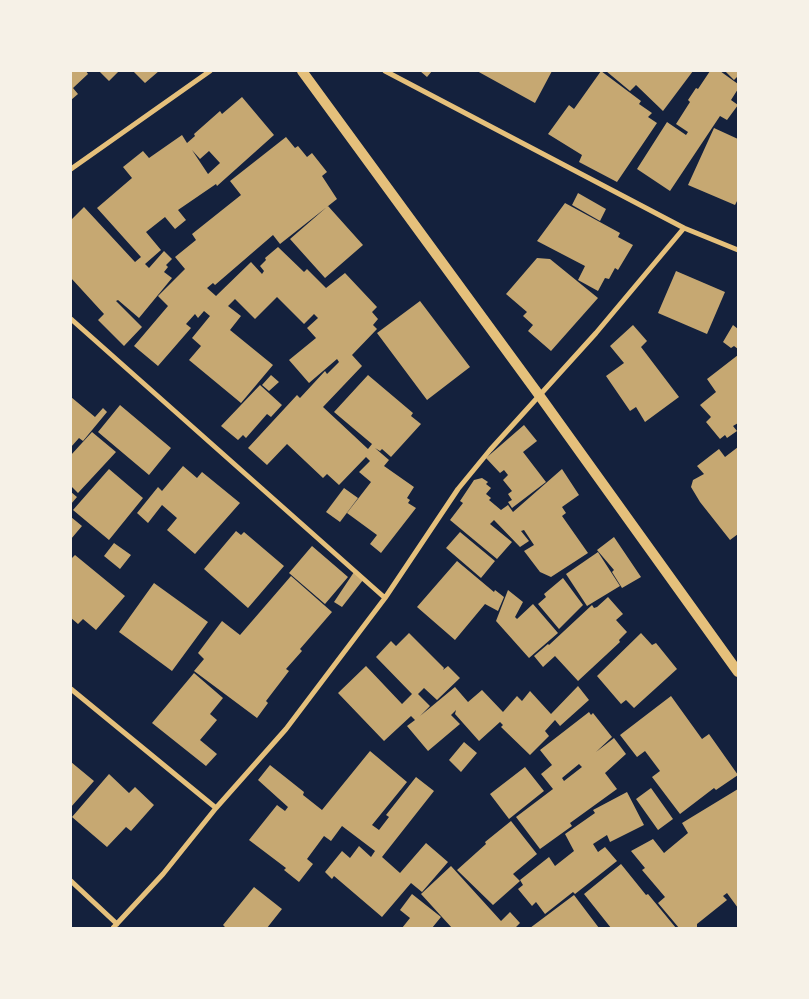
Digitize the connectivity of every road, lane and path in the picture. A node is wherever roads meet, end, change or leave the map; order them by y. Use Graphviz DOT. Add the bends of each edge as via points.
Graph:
graph roads {
  1 [pos="210,71"];
  2 [pos="302,71"];
  3 [pos="385,71"];
  4 [pos="71,169"];
  5 [pos="684,228"];
  6 [pos="738,250"];
  7 [pos="71,319"];
  8 [pos="539,395"];
  9 [pos="385,598"];
  10 [pos="738,672"];
  11 [pos="71,689"];
  12 [pos="216,808"];
  13 [pos="71,881"];
  14 [pos="115,926"];
  1 -- 4 [label="street"];
  2 -- 8 [label="main road"];
  3 -- 5 [label="street"];
  5 -- 6 [label="street"];
  5 -- 8 [label="street"];
  7 -- 9 [label="street"];
  8 -- 9 [label="street" via="458,489"];
  8 -- 10 [label="main road"];
  9 -- 12 [label="street" via="286,729"];
  11 -- 12 [label="street"];
  12 -- 14 [label="street" via="163,874"];
  13 -- 14 [label="street"];
}
